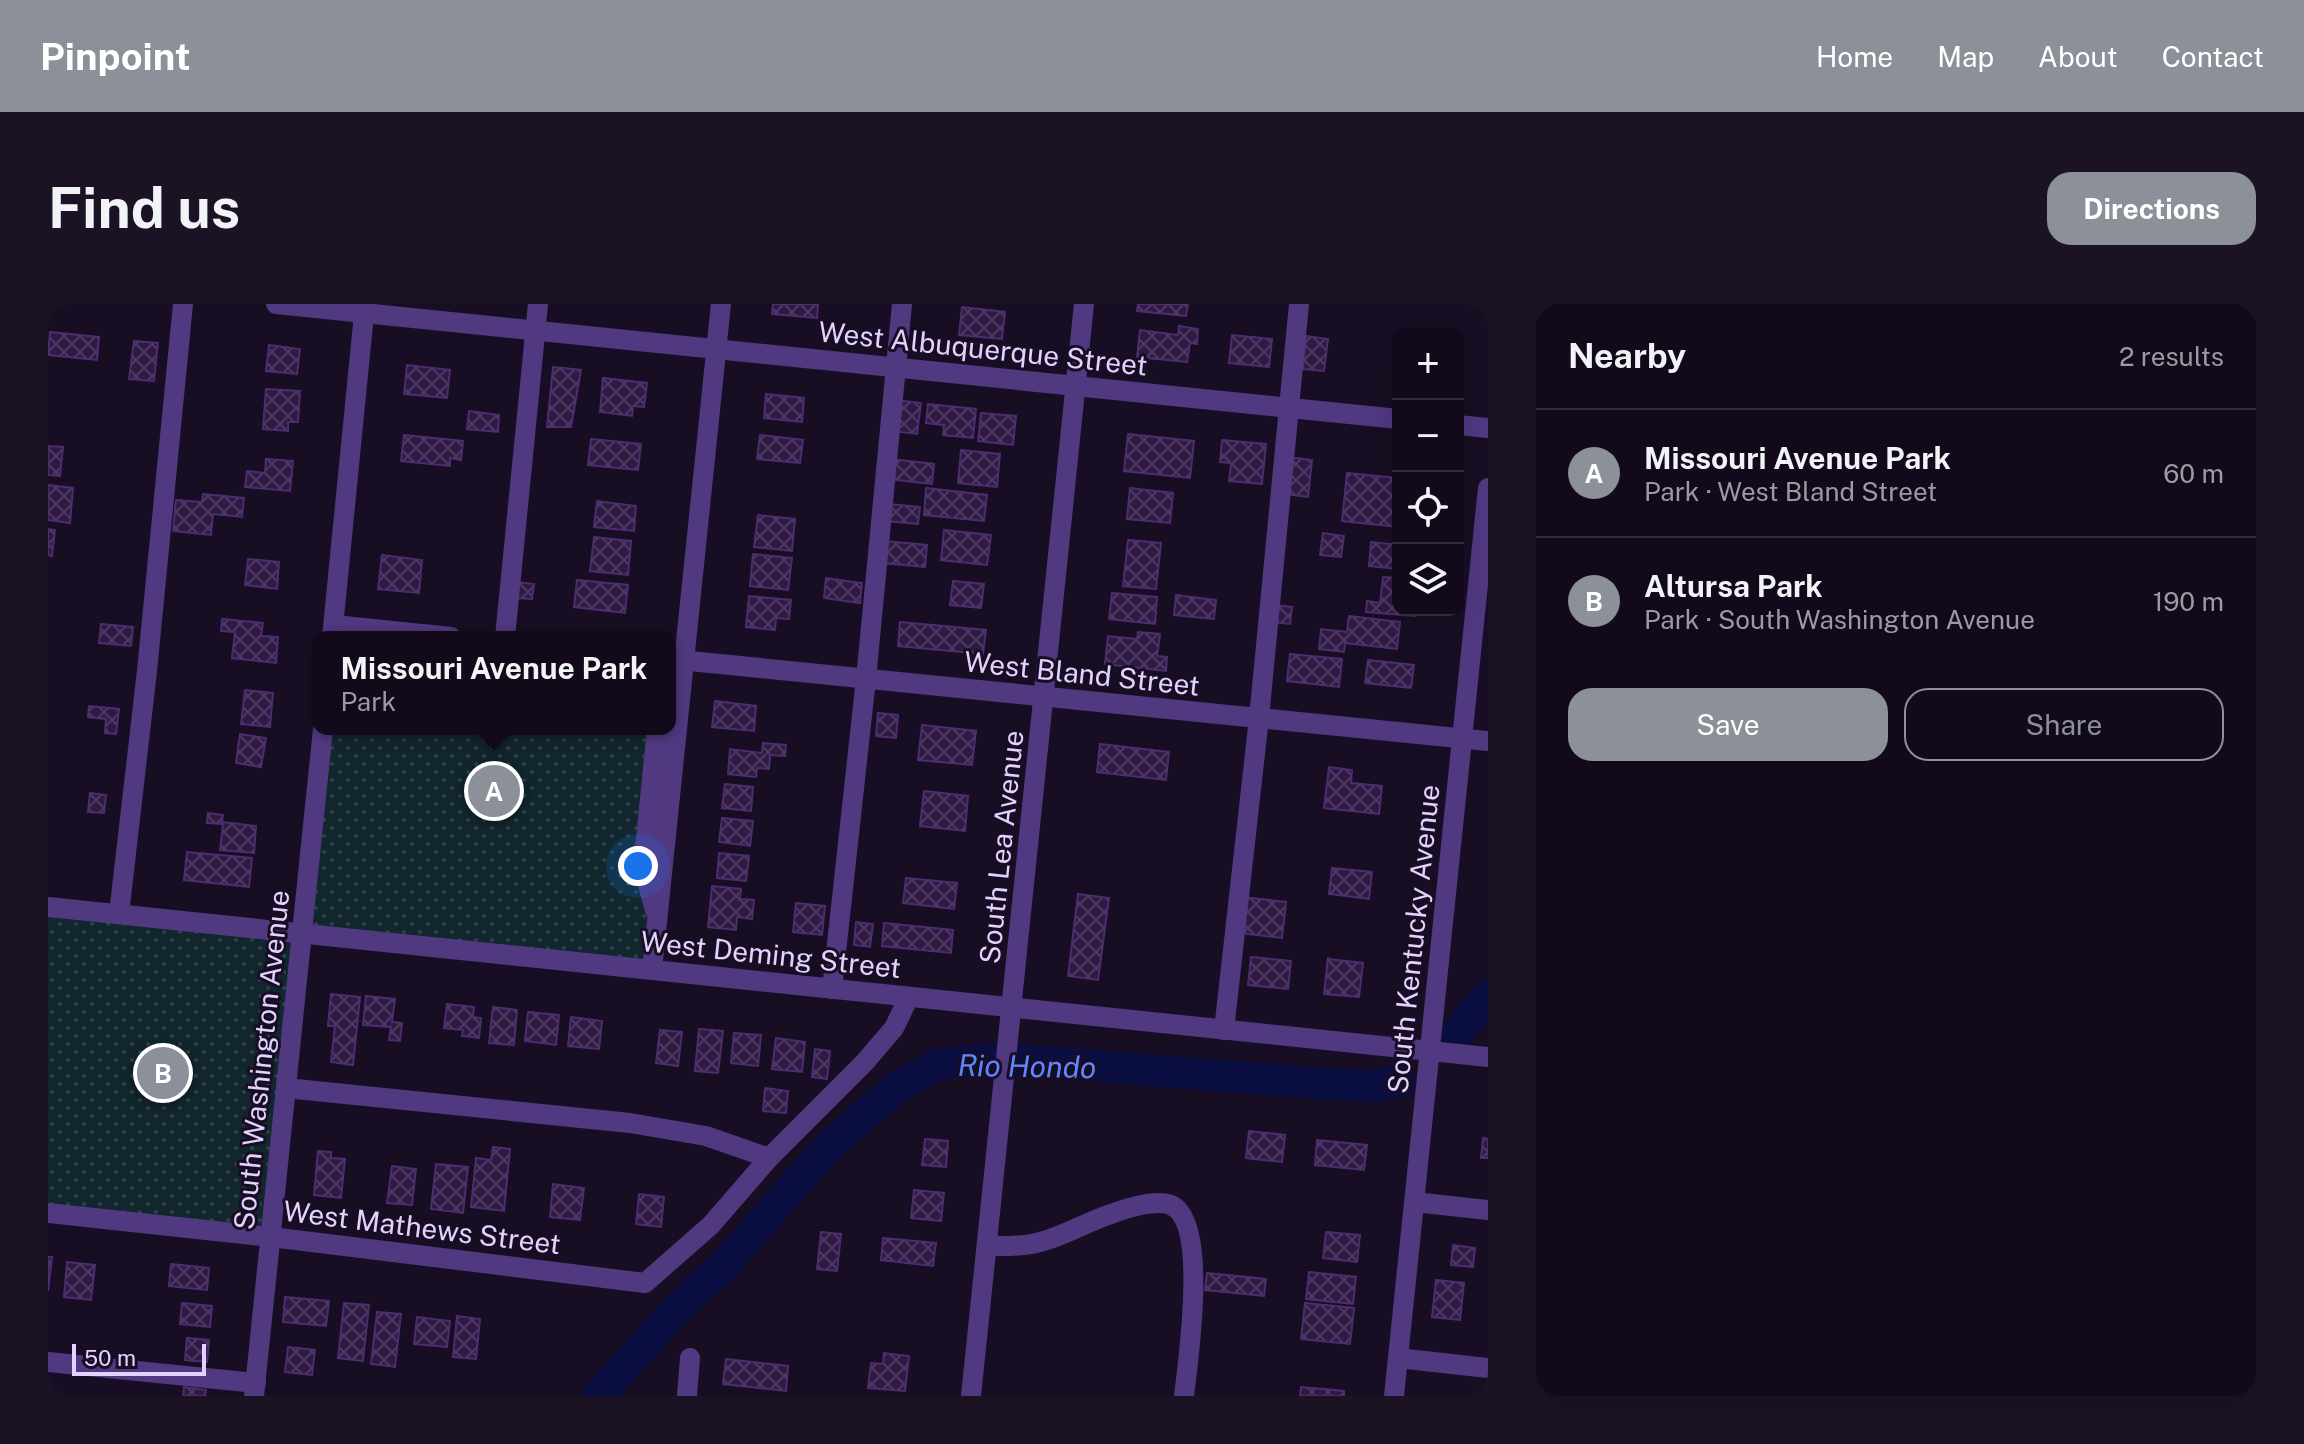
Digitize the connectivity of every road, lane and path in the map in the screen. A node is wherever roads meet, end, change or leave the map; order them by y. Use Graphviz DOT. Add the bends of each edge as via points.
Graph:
graph roads {
  1 [pos="183,304"];
  2 [pos="276,304"];
  3 [pos="538,304"];
  4 [pos="721,304"];
  5 [pos="902,304"];
  6 [pos="1084,304"];
  7 [pos="1299,304"];
  8 [pos="365,309"];
  9 [pos="536,331"];
  10 [pos="716,349"];
  11 [pos="896,367"];
  12 [pos="1076,386"];
  13 [pos="1288,408"];
  14 [pos="1392,418"];
  15 [pos="1464,426"];
  16 [pos="1488,428"];
  17 [pos="1488,488"];
  18 [pos="333,631"];
  19 [pos="506,631"];
  20 [pos="677,660"];
  21 [pos="866,679"];
  22 [pos="676,694"];
  23 [pos="1044,697"];
  24 [pos="1259,718"];
  25 [pos="322,735"];
  26 [pos="656,735"];
  27 [pos="673,735"];
  28 [pos="1461,738"];
  29 [pos="1488,741"];
  30 [pos="48,907"];
  31 [pos="119,914"];
  32 [pos="658,918"];
  33 [pos="302,933"];
  34 [pos="652,970"];
  35 [pos="832,989"];
  36 [pos="909,997"];
  37 [pos="1012,1008"];
  38 [pos="1224,1030"];
  39 [pos="1430,1052"];
  40 [pos="1488,1057"];
  41 [pos="286,1088"];
  42 [pos="769,1158"];
  43 [pos="1414,1202"];
  44 [pos="1488,1210"];
  45 [pos="48,1213"];
  46 [pos="271,1237"];
  47 [pos="987,1246"];
  48 [pos="690,1358"];
  49 [pos="1398,1358"];
  50 [pos="48,1362"];
  51 [pos="1488,1368"];
  52 [pos="255,1390"];
  53 [pos="687,1396"];
  54 [pos="971,1396"];
  55 [pos="1184,1396"];
  56 [pos="1394,1396"];
  1 -- 31 [label="street"];
  2 -- 8 [label="street, West Albuquerque Street"];
  3 -- 9 [label="street"];
  4 -- 10 [label="street"];
  5 -- 11 [label="street"];
  6 -- 12 [label="street, South Lea Avenue"];
  7 -- 13 [label="street"];
  8 -- 9 [label="street, West Albuquerque Street"];
  8 -- 18 [label="street"];
  9 -- 10 [label="street, West Albuquerque Street"];
  9 -- 19 [label="street"];
  10 -- 11 [label="street, West Albuquerque Street"];
  10 -- 20 [label="street"];
  11 -- 12 [label="street, West Albuquerque Street"];
  11 -- 21 [label="street"];
  12 -- 13 [label="street, West Albuquerque Street"];
  12 -- 23 [label="street, South Lea Avenue"];
  13 -- 14 [label="street, West Albuquerque Street"];
  13 -- 24 [label="street"];
  15 -- 16 [label="street"];
  17 -- 28 [label="street, South Kentucky Avenue"];
  20 -- 21 [label="street, West Bland Street"];
  20 -- 22 [label="street"];
  21 -- 23 [label="street, West Bland Street"];
  21 -- 35 [label="street"];
  23 -- 24 [label="street, West Bland Street"];
  23 -- 37 [label="street, South Lea Avenue"];
  24 -- 28 [label="street, West Bland Street"];
  24 -- 38 [label="street"];
  25 -- 33 [label="street, South Washington Avenue"];
  26 -- 32 [label="street" via="643,868"];
  27 -- 32 [label="street"];
  28 -- 29 [label="street, West Bland Street"];
  28 -- 39 [label="street, South Kentucky Avenue"];
  30 -- 31 [label="street, West Deming Street"];
  31 -- 33 [label="street, West Deming Street"];
  32 -- 34 [label="street"];
  33 -- 34 [label="street, West Deming Street"];
  33 -- 41 [label="street, South Washington Avenue"];
  34 -- 35 [label="street, West Deming Street"];
  35 -- 36 [label="street, West Deming Street"];
  36 -- 37 [label="street, West Deming Street"];
  36 -- 42 [label="street" via="894,1028 865,1062"];
  37 -- 38 [label="street, West Deming Street"];
  37 -- 47 [label="street, South Lea Avenue"];
  38 -- 39 [label="street, West Deming Street"];
  39 -- 40 [label="street, West Deming Street"];
  39 -- 43 [label="street, South Kentucky Avenue"];
  41 -- 42 [label="street" via="630,1123 706,1136"];
  41 -- 46 [label="street, South Washington Avenue"];
  42 -- 46 [label="street, West Mathews Street" via="711,1225 645,1283"];
  43 -- 44 [label="street"];
  43 -- 49 [label="street, South Kentucky Avenue"];
  45 -- 46 [label="street, West Mathews Street"];
  46 -- 52 [label="street, South Washington Avenue"];
  47 -- 54 [label="street, South Lea Avenue"];
  47 -- 55 [label="street" via="1038,1243 1112,1213 1161,1203 1172,1206 1184,1220 1193,1271"];
  48 -- 53 [label="street"];
  49 -- 51 [label="street"];
  49 -- 56 [label="street, South Kentucky Avenue"];
  50 -- 52 [label="street"];
}
